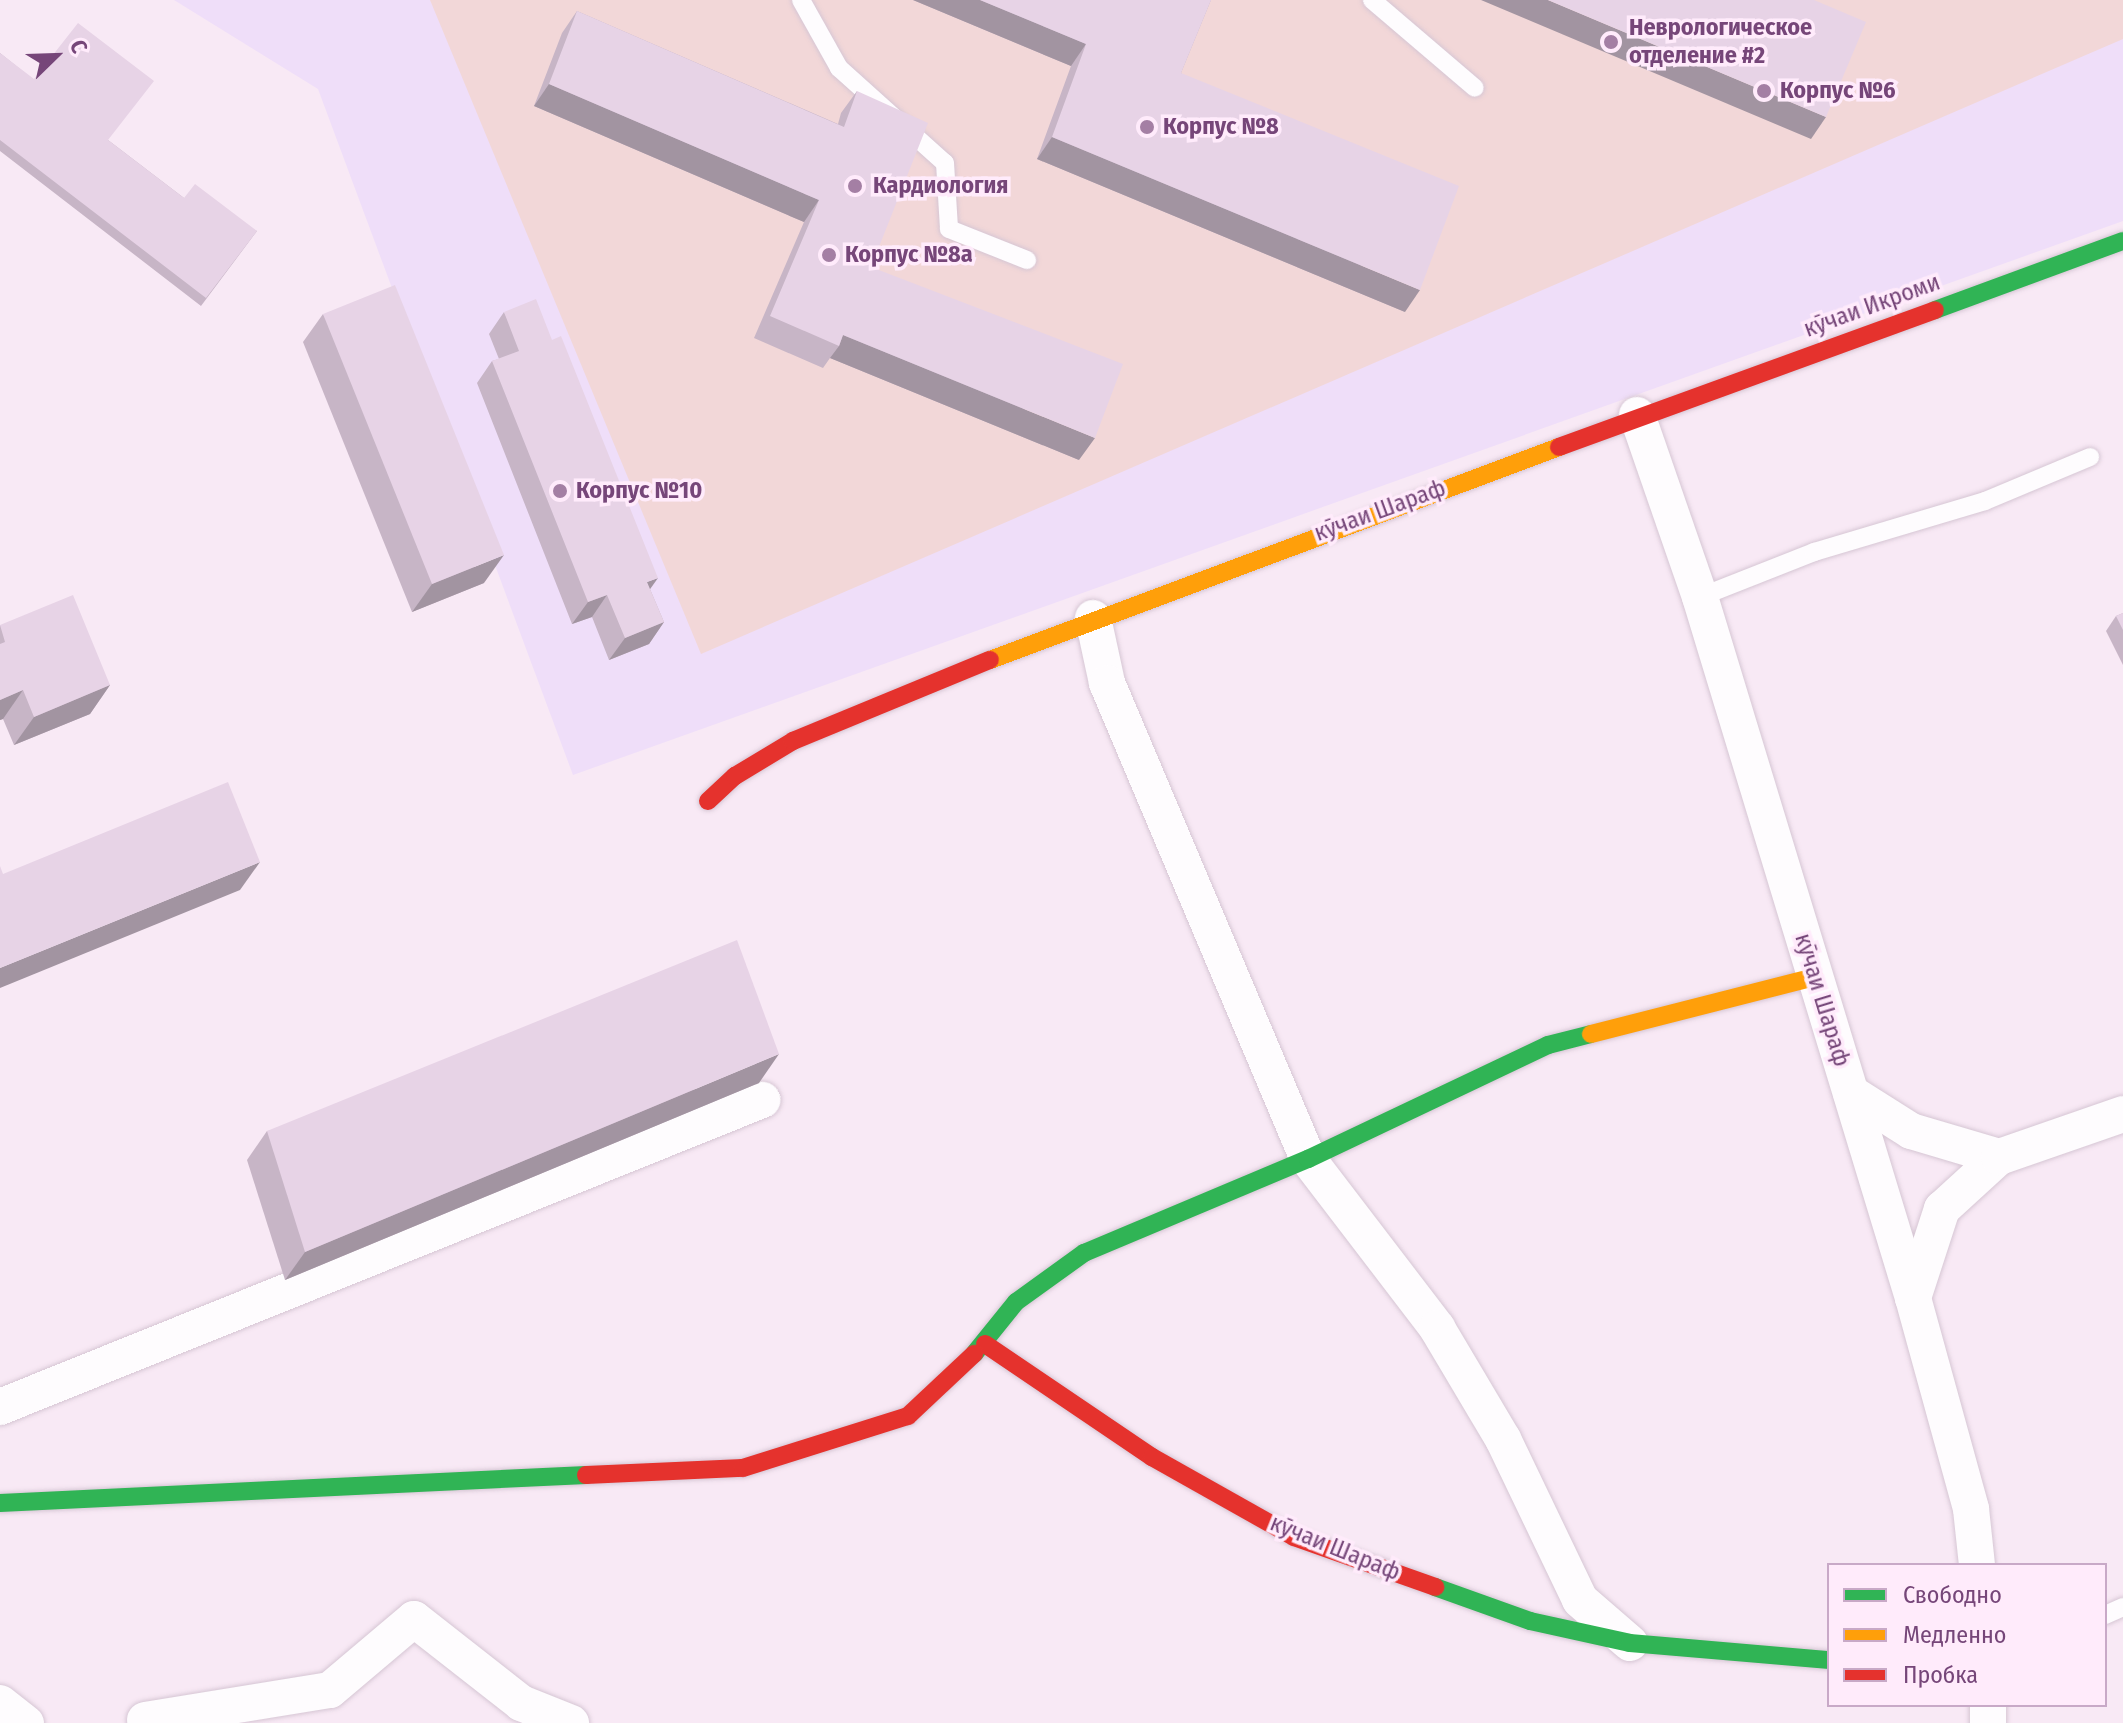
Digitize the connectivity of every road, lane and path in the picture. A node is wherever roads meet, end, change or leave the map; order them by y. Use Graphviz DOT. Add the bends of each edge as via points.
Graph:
graph roads {
  1 [pos="801,0"];
  2 [pos="1372,0"];
  3 [pos="1475,88"];
  4 [pos="2123,241"];
  5 [pos="1027,260"];
  6 [pos="1637,415"];
  7 [pos="2090,457"];
  8 [pos="1700,597"];
  9 [pos="1093,618"];
  10 [pos="708,801"];
  11 [pos="1814,977"];
  12 [pos="1851,1093"];
  13 [pos="762,1100"];
  14 [pos="2123,1114"];
  15 [pos="1999,1157"];
  16 [pos="1308,1159"];
  17 [pos="1913,1298"];
  18 [pos="985,1344"];
  19 [pos="0,1407"];
  20 [pos="0,1503"];
  21 [pos="1977,1563"];
  22 [pos="1630,1643"];
  23 [pos="1827,1660"];
  24 [pos="0,1703"];
  25 [pos="145,1720"];
  26 [pos="26,1723"];
  27 [pos="571,1723"];
  1 -- 5 [label="lane" via="839,68 945,163 949,229"];
  2 -- 3 [label="lane"];
  4 -- 6 [label="street, кӯчаи Икроми"];
  6 -- 8 [label="street, кӯчаи Шараф"];
  6 -- 9 [label="street, кӯчаи Шараф"];
  7 -- 8 [label="lane" via="1985,501 1814,552"];
  8 -- 11 [label="street, кӯчаи Шараф"];
  9 -- 10 [label="street, кӯчаи Шараф" via="793,741 735,776"];
  9 -- 16 [label="street" via="1107,683"];
  11 -- 12 [label="street, кӯчаи Шараф"];
  11 -- 16 [label="street" via="1548,1045"];
  12 -- 15 [label="street" via="1911,1131"];
  12 -- 17 [label="street, кӯчаи Шараф"];
  13 -- 19 [label="street"];
  14 -- 15 [label="street"];
  15 -- 17 [label="street" via="1942,1209"];
  16 -- 18 [label="street" via="1084,1253 1016,1302"];
  16 -- 22 [label="street" via="1437,1328 1503,1439 1580,1600"];
  17 -- 21 [label="street, кӯчаи Шараф" via="1971,1509"];
  18 -- 20 [label="street" via="908,1416 743,1468"];
  18 -- 22 [label="street, кӯчаи Шараф" via="1152,1457 1294,1537 1530,1621"];
  22 -- 23 [label="street, кӯчаи Шараф"];
  24 -- 26 [label="street"];
  25 -- 27 [label="street" via="330,1690 414,1619 521,1703"];
}
